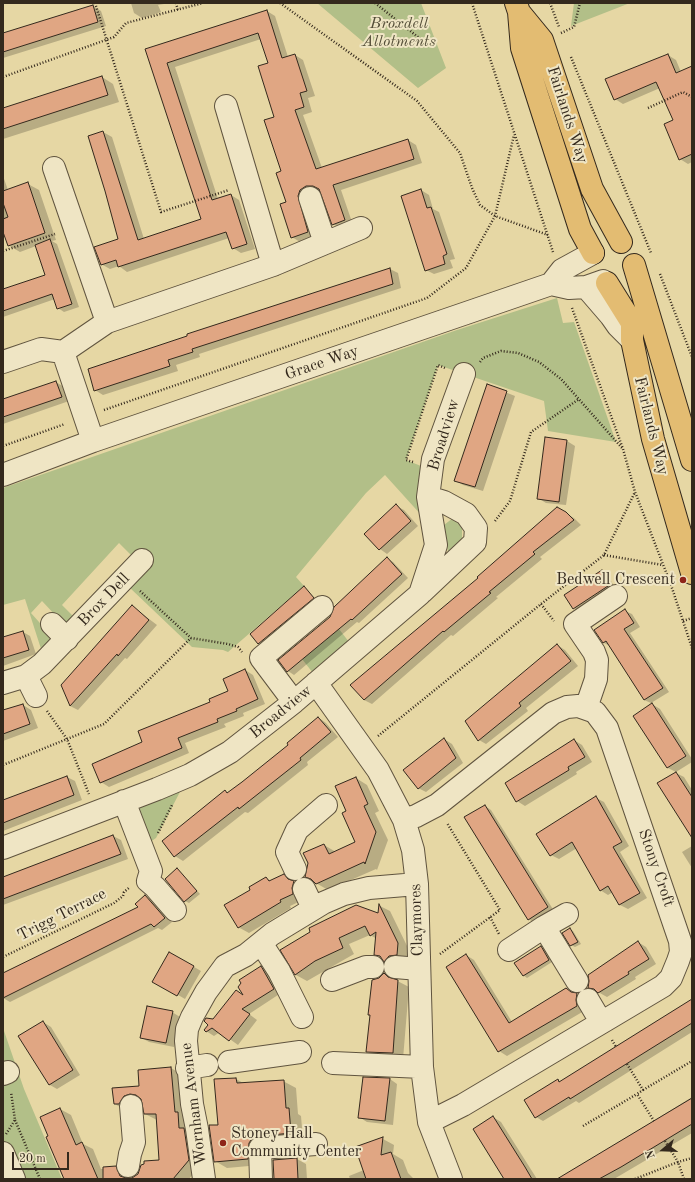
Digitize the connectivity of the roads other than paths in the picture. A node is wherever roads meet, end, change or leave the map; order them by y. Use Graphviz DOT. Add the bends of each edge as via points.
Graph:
graph roads {
  1 [pos="518,8"];
  2 [pos="226,106"];
  3 [pos="54,168"];
  4 [pos="310,198"];
  5 [pos="361,228"];
  6 [pos="621,242"];
  7 [pos="325,244"];
  8 [pos="593,253"];
  9 [pos="643,259"];
  10 [pos="273,264"];
  11 [pos="551,284"];
  12 [pos="599,284"];
  13 [pos="107,322"];
  14 [pos="63,352"];
  15 [pos="3,362"];
  16 [pos="464,374"];
  17 [pos="93,441"];
  18 [pos="692,460"];
  19 [pos="3,474"];
  20 [pos="428,497"];
  21 [pos="142,560"];
  22 [pos="692,573"];
  23 [pos="420,594"];
  24 [pos="616,596"];
  25 [pos="322,608"];
  26 [pos="52,624"];
  27 [pos="67,639"];
  28 [pos="26,676"];
  29 [pos="3,683"];
  30 [pos="316,683"];
  31 [pos="36,696"];
  32 [pos="294,702"];
  33 [pos="586,708"];
  34 [pos="124,801"];
  35 [pos="326,805"];
  36 [pos="404,820"];
  37 [pos="3,848"];
  38 [pos="295,869"];
  39 [pos="417,884"];
  40 [pos="175,910"];
  41 [pos="567,914"];
  42 [pos="544,927"];
  43 [pos="261,943"];
  44 [pos="509,950"];
  45 [pos="373,967"];
  46 [pos="395,967"];
  47 [pos="419,969"];
  48 [pos="332,980"];
  49 [pos="577,981"];
  50 [pos="588,1000"];
  51 [pos="302,1017"];
  52 [pos="601,1022"];
  53 [pos="300,1052"];
  54 [pos="229,1062"];
  55 [pos="333,1063"];
  56 [pos="422,1067"];
  57 [pos="131,1106"];
  58 [pos="429,1122"];
  59 [pos="316,1144"];
  60 [pos="3,1154"];
  61 [pos="128,1166"];
  62 [pos="14,1179"];
  63 [pos="204,1179"];
  64 [pos="261,1179"];
  65 [pos="451,1179"];
  1 -- 6 [label="main road, Fairlands Way" via="542,40 592,189"];
  1 -- 8 [label="main road, Fairlands Way" via="522,48 580,229"];
  2 -- 10 [label="street"];
  3 -- 13 [label="street"];
  4 -- 7 [label="street"];
  5 -- 7 [label="street"];
  6 -- 8 [label="main road" via="602,244"];
  6 -- 9 [label="main road, Fairlands Way" via="632,255"];
  7 -- 10 [label="street"];
  8 -- 11 [label="street" via="562,270"];
  8 -- 12 [label="main road, Fairlands Way"];
  9 -- 12 [label="main road" via="627,276"];
  9 -- 18 [label="main road, Fairlands Way"];
  10 -- 13 [label="street"];
  11 -- 12 [label="street" via="569,288"];
  11 -- 17 [label="street, Grace Way"];
  12 -- 22 [label="main road, Fairlands Way" via="632,323 632,340 653,439"];
  13 -- 14 [label="street"];
  14 -- 15 [label="street" via="41,349"];
  14 -- 17 [label="street"];
  16 -- 20 [label="street, Broadview" via="433,459"];
  17 -- 19 [label="street, Grace Way"];
  20 -- 23 [label="street, Broadview" via="436,545"];
  20 -- 23 [label="street, Broadview" via="466,514 476,528 475,542"];
  21 -- 27 [label="street, Brox Dell"];
  23 -- 30 [label="street, Broadview"];
  24 -- 33 [label="street" via="575,624 597,660 596,679"];
  25 -- 32 [label="street" via="261,658"];
  26 -- 27 [label="street, Brox Dell"];
  27 -- 28 [label="street, Brox Dell"];
  28 -- 29 [label="street, Brox Dell"];
  28 -- 31 [label="street"];
  30 -- 32 [label="street, Broadview"];
  30 -- 36 [label="street, Claymores" via="364,747 391,792"];
  32 -- 34 [label="street, Broadview" via="230,752 190,775"];
  33 -- 36 [label="street" via="567,707 552,713 437,805"];
  33 -- 52 [label="street, Stony Croft" via="595,712 608,728 677,930 680,952 671,978 663,986"];
  34 -- 37 [label="street, Broadview"];
  34 -- 40 [label="street" via="151,871 148,881"];
  35 -- 38 [label="street" via="297,830 287,852"];
  36 -- 39 [label="street, Claymores"];
  39 -- 43 [label="street, Wornham Avenue" via="369,888 309,898"];
  39 -- 47 [label="street, Claymores"];
  41 -- 42 [label="street"];
  42 -- 44 [label="street"];
  42 -- 49 [label="street"];
  43 -- 51 [label="street"];
  43 -- 63 [label="street, Wornham Avenue" via="225,966 198,1004 187,1029 186,1041 197,1067"];
  45 -- 48 [label="street" via="366,967"];
  46 -- 47 [label="street"];
  47 -- 56 [label="street, Claymores"];
  50 -- 52 [label="street"];
  52 -- 58 [label="street, Stony Croft" via="463,1105"];
  53 -- 54 [label="street"];
  55 -- 56 [label="street"];
  56 -- 58 [label="street, Claymores"];
  57 -- 61 [label="street" via="134,1142"];
  58 -- 65 [label="street, Claymores"];
  59 -- 64 [label="street" via="260,1148"];
  60 -- 62 [label="street"];
}
